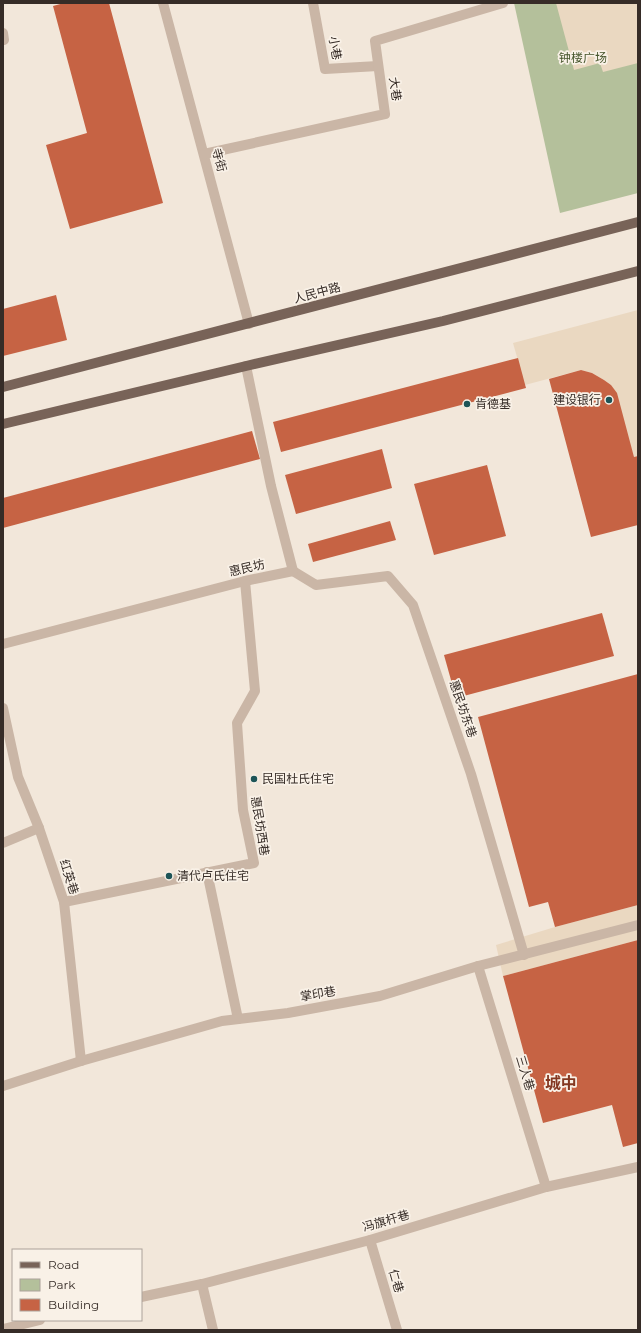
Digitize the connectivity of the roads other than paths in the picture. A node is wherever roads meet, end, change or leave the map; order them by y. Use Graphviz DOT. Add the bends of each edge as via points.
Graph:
graph roads {
  1 [pos="163,3"];
  2 [pos="313,3"];
  3 [pos="503,3"];
  4 [pos="378,66"];
  5 [pos="204,154"];
  6 [pos="638,222"];
  7 [pos="638,271"];
  8 [pos="249,324"];
  9 [pos="246,366"];
  10 [pos="3,387"];
  11 [pos="3,424"];
  12 [pos="293,571"];
  13 [pos="245,581"];
  14 [pos="3,644"];
  15 [pos="3,708"];
  16 [pos="39,828"];
  17 [pos="3,843"];
  18 [pos="207,872"];
  19 [pos="64,902"];
  20 [pos="638,925"];
  21 [pos="524,955"];
  22 [pos="478,966"];
  23 [pos="238,1019"];
  24 [pos="81,1061"];
  25 [pos="3,1086"];
  26 [pos="638,1167"];
  27 [pos="546,1188"];
  28 [pos="370,1240"];
  29 [pos="202,1284"];
  30 [pos="142,1297"];
  31 [pos="36,1321"];
  32 [pos="3,1329"];
  33 [pos="213,1330"];
  34 [pos="397,1330"];
  1 -- 5 [label="lane, 寺街"];
  2 -- 4 [label="lane, 小巷" via="325,68"];
  3 -- 4 [label="lane, 大巷" via="375,41"];
  4 -- 5 [label="lane, 大巷" via="385,114"];
  5 -- 8 [label="lane, 寺街"];
  6 -- 8 [label="main road, 人民中路"];
  7 -- 9 [label="main road" via="443,321"];
  8 -- 10 [label="main road, 人民中路"];
  9 -- 11 [label="main road"];
  9 -- 12 [label="lane" via="271,486"];
  12 -- 13 [label="lane, 惠民坊"];
  12 -- 21 [label="lane, 惠民坊东巷" via="316,585 388,576 413,605 471,774"];
  13 -- 14 [label="lane, 惠民坊"];
  13 -- 18 [label="lane, 惠民坊西巷" via="255,691 237,723 243,810 254,863"];
  15 -- 16 [label="lane, 红英巷" via="18,776"];
  16 -- 17 [label="lane"];
  16 -- 19 [label="lane, 红英巷"];
  18 -- 19 [label="lane, 惠民坊西巷"];
  18 -- 23 [label="lane"];
  19 -- 24 [label="lane, 红英巷"];
  20 -- 21 [label="lane, 掌印巷"];
  21 -- 22 [label="lane, 掌印巷"];
  22 -- 23 [label="lane, 掌印巷" via="380,996 288,1013"];
  22 -- 27 [label="lane, 三人巷"];
  23 -- 24 [label="lane, 掌印巷" via="222,1021"];
  24 -- 25 [label="lane, 掌印巷"];
  26 -- 27 [label="lane, 冯旗杆巷"];
  27 -- 28 [label="lane, 冯旗杆巷"];
  28 -- 29 [label="lane, 冯旗杆巷"];
  28 -- 34 [label="lane, 仁巷"];
  29 -- 30 [label="lane, 冯旗杆巷"];
  29 -- 33 [label="lane"];
  31 -- 32 [label="lane"];
}
